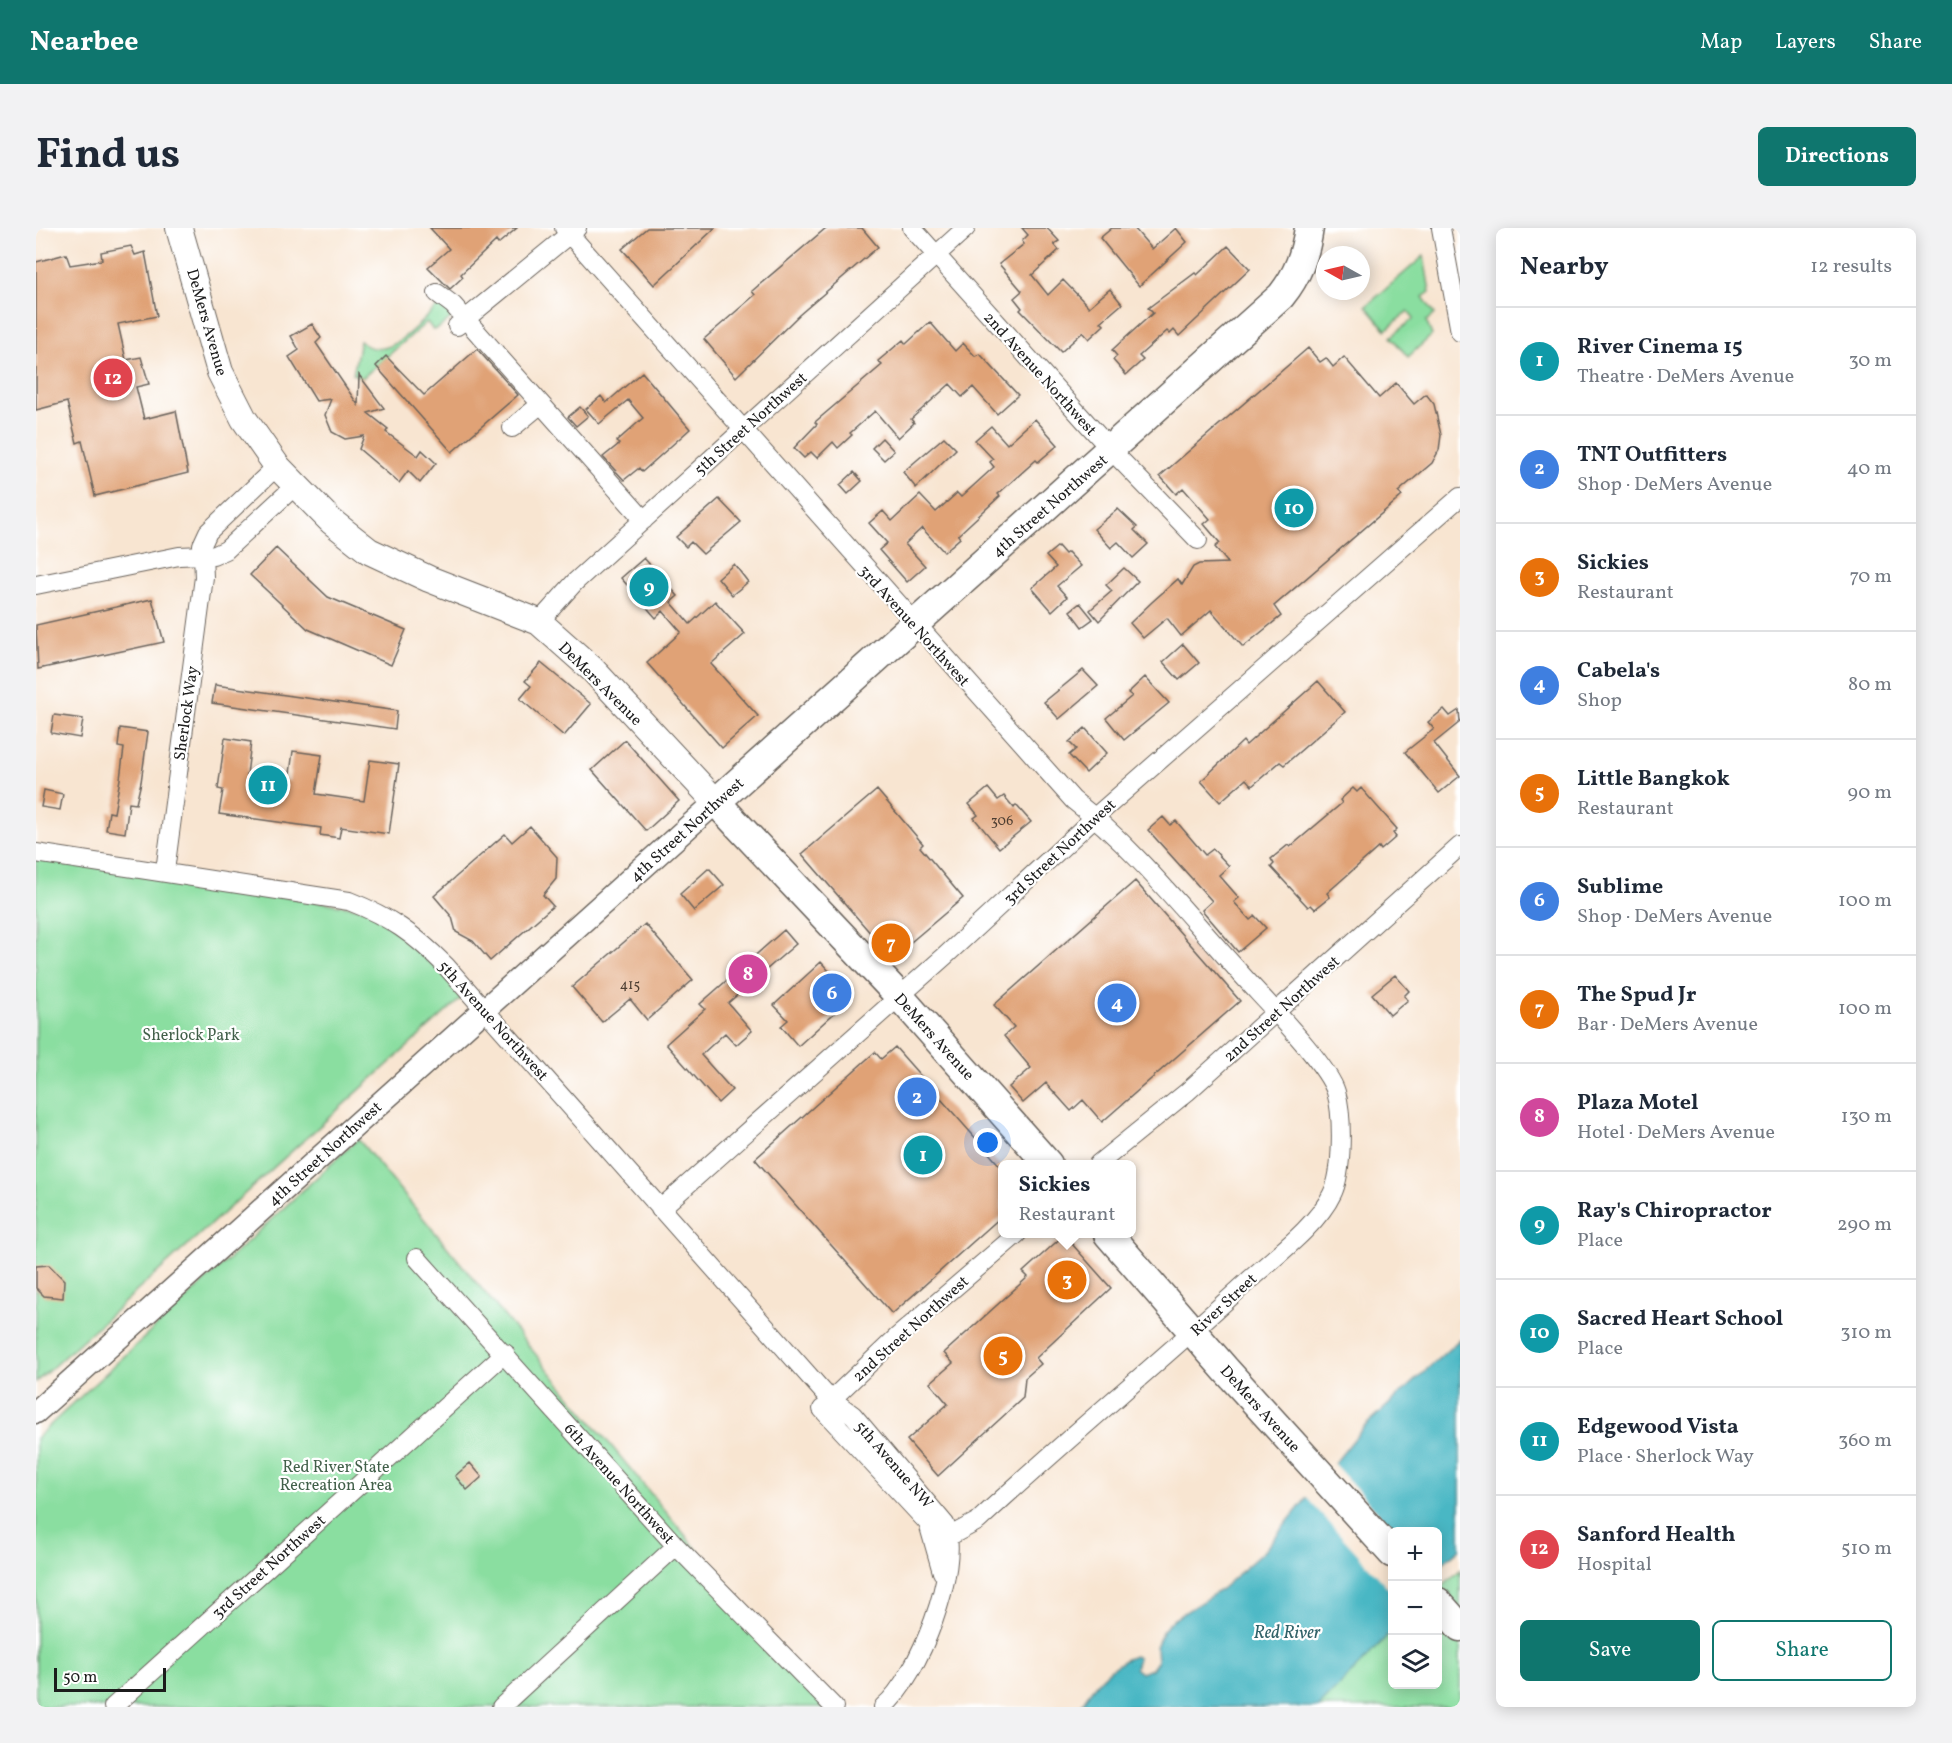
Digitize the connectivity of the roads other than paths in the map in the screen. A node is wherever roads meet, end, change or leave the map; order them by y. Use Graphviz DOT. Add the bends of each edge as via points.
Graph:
graph roads {
  1 [pos="179,228"];
  2 [pos="912,228"];
  3 [pos="966,228"];
  4 [pos="1309,228"];
  5 [pos="1441,228"];
  6 [pos="570,230"];
  7 [pos="936,255"];
  8 [pos="437,292"];
  9 [pos="461,323"];
  10 [pos="1460,332"];
  11 [pos="541,405"];
  12 [pos="512,428"];
  13 [pos="743,431"];
  14 [pos="1111,450"];
  15 [pos="277,466"];
  16 [pos="296,485"];
  17 [pos="1460,497"];
  18 [pos="644,520"];
  19 [pos="1198,540"];
  20 [pos="203,555"];
  21 [pos="36,585"];
  22 [pos="539,622"];
  23 [pos="914,624"];
  24 [pos="716,802"];
  25 [pos="1095,817"];
  26 [pos="1460,846"];
  27 [pos="36,853"];
  28 [pos="165,871"];
  29 [pos="900,997"];
  30 [pos="486,1008"];
  31 [pos="1276,1013"];
  32 [pos="1044,1160"];
  33 [pos="1103,1160"];
  34 [pos="660,1209"];
  35 [pos="1011,1238"];
  36 [pos="1112,1238"];
  37 [pos="417,1258"];
  38 [pos="1194,1331"];
  39 [pos="505,1353"];
  40 [pos="826,1404"];
  41 [pos="36,1412"];
  42 [pos="950,1536"];
  43 [pos="676,1546"];
  44 [pos="1388,1549"];
  45 [pos="945,1583"];
  46 [pos="1442,1607"];
  47 [pos="1460,1627"];
  48 [pos="832,1704"];
  49 [pos="113,1707"];
  50 [pos="501,1707"];
  51 [pos="883,1707"];
  1 -- 15 [label="main road, DeMers Avenue" via="220,372 244,419"];
  2 -- 7 [label="street, 2nd Avenue Northwest"];
  3 -- 7 [label="street, 5th Street Northwest"];
  4 -- 14 [label="main road, 4th Street Northwest" via="1301,265 1281,296"];
  5 -- 10 [label="street"];
  6 -- 9 [label="street"];
  6 -- 13 [label="street, 3rd Avenue Northwest"];
  7 -- 13 [label="street, 5th Street Northwest"];
  7 -- 14 [label="street, 2nd Avenue Northwest"];
  8 -- 9 [label="street"];
  9 -- 11 [label="street"];
  11 -- 12 [label="street"];
  11 -- 18 [label="street"];
  13 -- 18 [label="street, 5th Street Northwest"];
  13 -- 23 [label="street, 3rd Avenue Northwest"];
  14 -- 19 [label="street, 2nd Avenue Northwest"];
  14 -- 23 [label="main road, 4th Street Northwest"];
  15 -- 16 [label="main road, DeMers Avenue"];
  15 -- 20 [label="street, Sherlock Way" via="208,532 202,545"];
  16 -- 20 [label="street" via="226,550 213,556"];
  16 -- 22 [label="main road, DeMers Avenue" via="331,521 369,551"];
  17 -- 25 [label="street, 3rd Street Northwest"];
  18 -- 22 [label="street, 5th Street Northwest" via="575,582"];
  20 -- 21 [label="street" via="179,556"];
  20 -- 28 [label="street, Sherlock Way" via="204,577"];
  22 -- 24 [label="main road, DeMers Avenue" via="592,669"];
  23 -- 24 [label="main road, 4th Street Northwest"];
  23 -- 25 [label="street, 3rd Avenue Northwest" via="1073,800"];
  24 -- 29 [label="main road, DeMers Avenue"];
  24 -- 30 [label="street, 4th Street Northwest"];
  25 -- 29 [label="street, 3rd Street Northwest"];
  25 -- 31 [label="street, 3rd Avenue Northwest"];
  26 -- 31 [label="street, 2nd Street Northwest"];
  27 -- 28 [label="street, 5th Avenue Northwest"];
  28 -- 30 [label="street, 5th Avenue Northwest" via="325,896 372,910 418,938"];
  29 -- 32 [label="main road, DeMers Avenue"];
  29 -- 34 [label="street, 3rd Street Northwest"];
  30 -- 34 [label="street, 5th Avenue Northwest"];
  30 -- 41 [label="street, 4th Street Northwest"];
  31 -- 33 [label="street, 2nd Street Northwest"];
  31 -- 38 [label="street, River Street" via="1325,1072 1336,1092 1337,1179 1330,1199 1316,1218"];
  34 -- 40 [label="street, 5th Avenue Northwest"];
  35 -- 40 [label="street, 2nd Street Northwest"];
  36 -- 38 [label="main road, DeMers Avenue"];
  37 -- 39 [label="street, 6th Avenue Northwest"];
  38 -- 42 [label="street, River Street" via="978,1521"];
  38 -- 44 [label="main road, DeMers Avenue"];
  39 -- 43 [label="street, 6th Avenue Northwest"];
  39 -- 49 [label="street, 3rd Street Northwest"];
  40 -- 42 [label="street, 5th Avenue NW" via="853,1415 934,1510"];
  40 -- 45 [label="street" via="928,1523"];
  42 -- 45 [label="street"];
  43 -- 48 [label="street, 6th Avenue Northwest"];
  43 -- 50 [label="street"];
  45 -- 51 [label="street" via="921,1650"];
  46 -- 47 [label="main road"];
}
